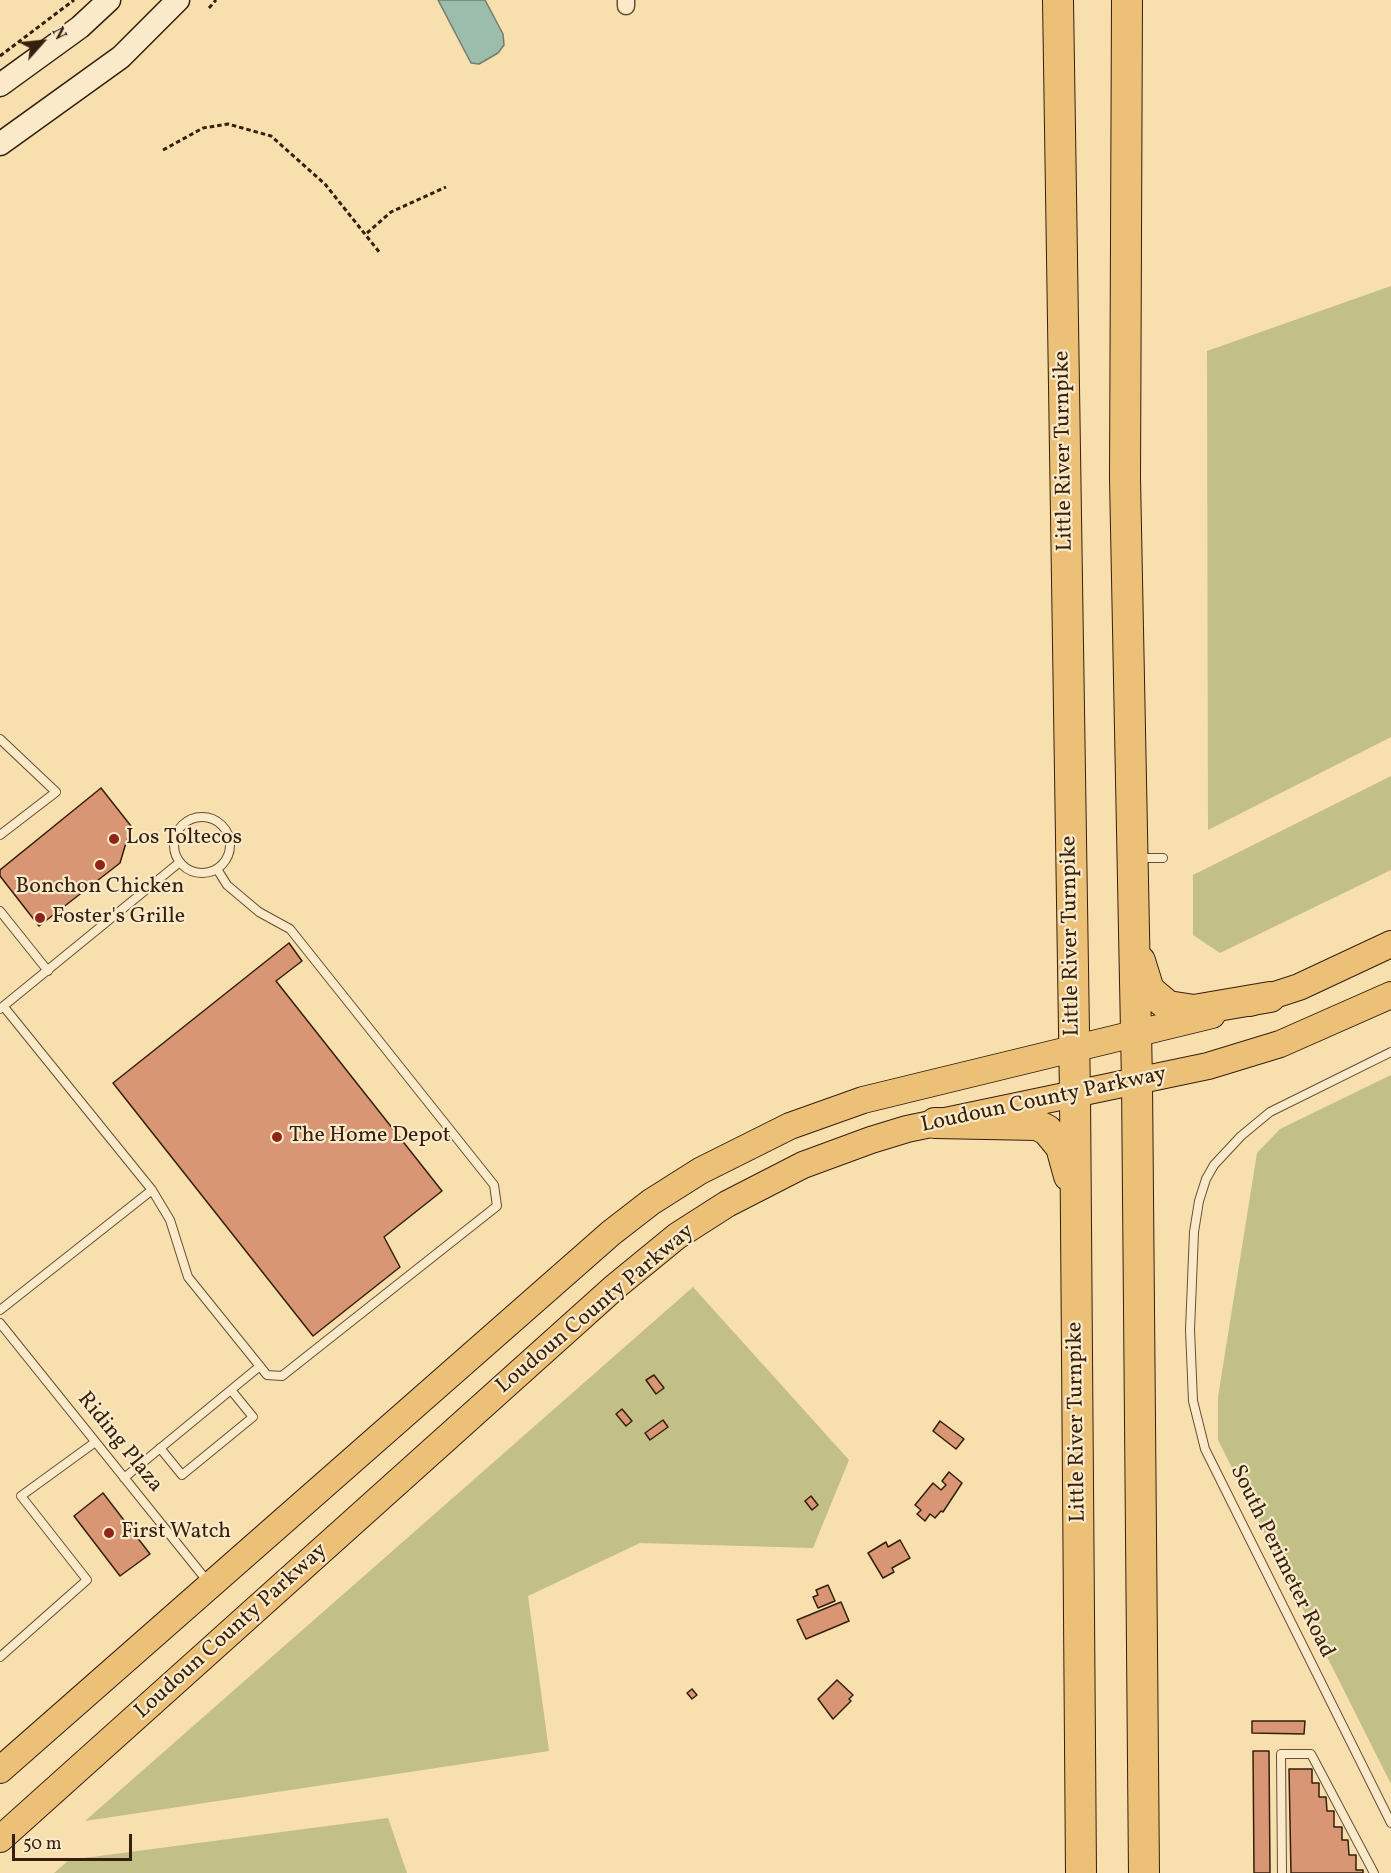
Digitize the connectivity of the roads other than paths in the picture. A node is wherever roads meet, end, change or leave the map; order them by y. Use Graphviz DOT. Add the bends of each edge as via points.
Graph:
graph roads {
  1 [pos="109,0"];
  2 [pos="178,0"];
  3 [pos="1058,0"];
  4 [pos="1127,0"];
  5 [pos="0,85"];
  6 [pos="0,144"];
  7 [pos="0,739"];
  8 [pos="0,835"];
  9 [pos="1132,857"];
  10 [pos="1163,858"];
  11 [pos="180,862"];
  12 [pos="217,868"];
  13 [pos="0,911"];
  14 [pos="1134,924"];
  15 [pos="1391,945"];
  16 [pos="48,971"];
  17 [pos="1391,995"];
  18 [pos="1270,997"];
  19 [pos="2,1008"];
  20 [pos="1136,1034"];
  21 [pos="1074,1049"];
  22 [pos="1391,1052"];
  23 [pos="1137,1082"];
  24 [pos="1076,1095"];
  25 [pos="935,1124"];
  26 [pos="152,1190"];
  27 [pos="1077,1231"];
  28 [pos="0,1310"];
  29 [pos="0,1323"];
  30 [pos="260,1366"];
  31 [pos="231,1390"];
  32 [pos="94,1443"];
  33 [pos="160,1448"];
  34 [pos="124,1478"];
  35 [pos="211,1585"];
  36 [pos="0,1657"];
  37 [pos="0,1770"];
  38 [pos="1391,1823"];
  39 [pos="0,1839"];
  40 [pos="1082,1873"];
  41 [pos="1144,1873"];
  42 [pos="1282,1873"];
  43 [pos="1374,1873"];
  1 -- 5 [label="main road" via="80,27"];
  2 -- 6 [label="main road" via="121,57"];
  3 -- 21 [label="highway, Little River Turnpike"];
  4 -- 9 [label="highway" via="1125,478"];
  7 -- 8 [label="lane" via="56,792"];
  9 -- 10 [label="lane"];
  9 -- 14 [label="highway"];
  11 -- 12 [label="lane" via="194,872"];
  11 -- 12 [label="lane" via="174,846 178,830 192,819 209,818 224,827 230,845 224,862"];
  11 -- 16 [label="lane"];
  12 -- 30 [label="lane" via="226,885 259,912 290,929 494,1185 497,1206 303,1362 282,1376 267,1375"];
  13 -- 16 [label="lane"];
  14 -- 18 [label="highway" via="1144,978 1158,999 1168,1006 1194,1010"];
  14 -- 20 [label="highway"];
  15 -- 18 [label="main road, Loudoun County Parkway"];
  16 -- 19 [label="lane"];
  17 -- 23 [label="main road, Loudoun County Parkway" via="1280,1044"];
  18 -- 20 [label="main road, Loudoun County Parkway"];
  19 -- 26 [label="lane"];
  20 -- 21 [label="main road, Loudoun County Parkway"];
  20 -- 23 [label="highway"];
  21 -- 24 [label="highway, Little River Turnpike"];
  21 -- 35 [label="main road, Loudoun County Parkway" via="854,1103 790,1126 700,1171 611,1233"];
  22 -- 38 [label="lane, South Perimeter Road" via="1270,1112 1240,1136 1214,1165 1199,1201 1191,1304 1192,1390 1205,1449"];
  23 -- 24 [label="main road, Loudoun County Parkway"];
  23 -- 41 [label="highway"];
  24 -- 25 [label="main road, Loudoun County Parkway"];
  24 -- 27 [label="highway, Little River Turnpike"];
  25 -- 27 [label="highway" via="1021,1123 1047,1130 1065,1157"];
  25 -- 39 [label="main road, Loudoun County Parkway" via="872,1140 803,1166 727,1204 677,1236 616,1286"];
  26 -- 28 [label="lane"];
  26 -- 30 [label="lane" via="170,1220 188,1277"];
  27 -- 40 [label="highway, Little River Turnpike"];
  29 -- 32 [label="lane, Riding Plaza"];
  30 -- 31 [label="lane"];
  31 -- 33 [label="lane"];
  31 -- 33 [label="lane" via="253,1417 182,1475"];
  32 -- 34 [label="lane, Riding Plaza"];
  32 -- 36 [label="lane" via="21,1496 87,1580"];
  33 -- 34 [label="lane"];
  34 -- 35 [label="lane, Riding Plaza"];
  35 -- 37 [label="main road, Loudoun County Parkway"];
  42 -- 43 [label="lane" via="1281,1754 1311,1754"];
}
